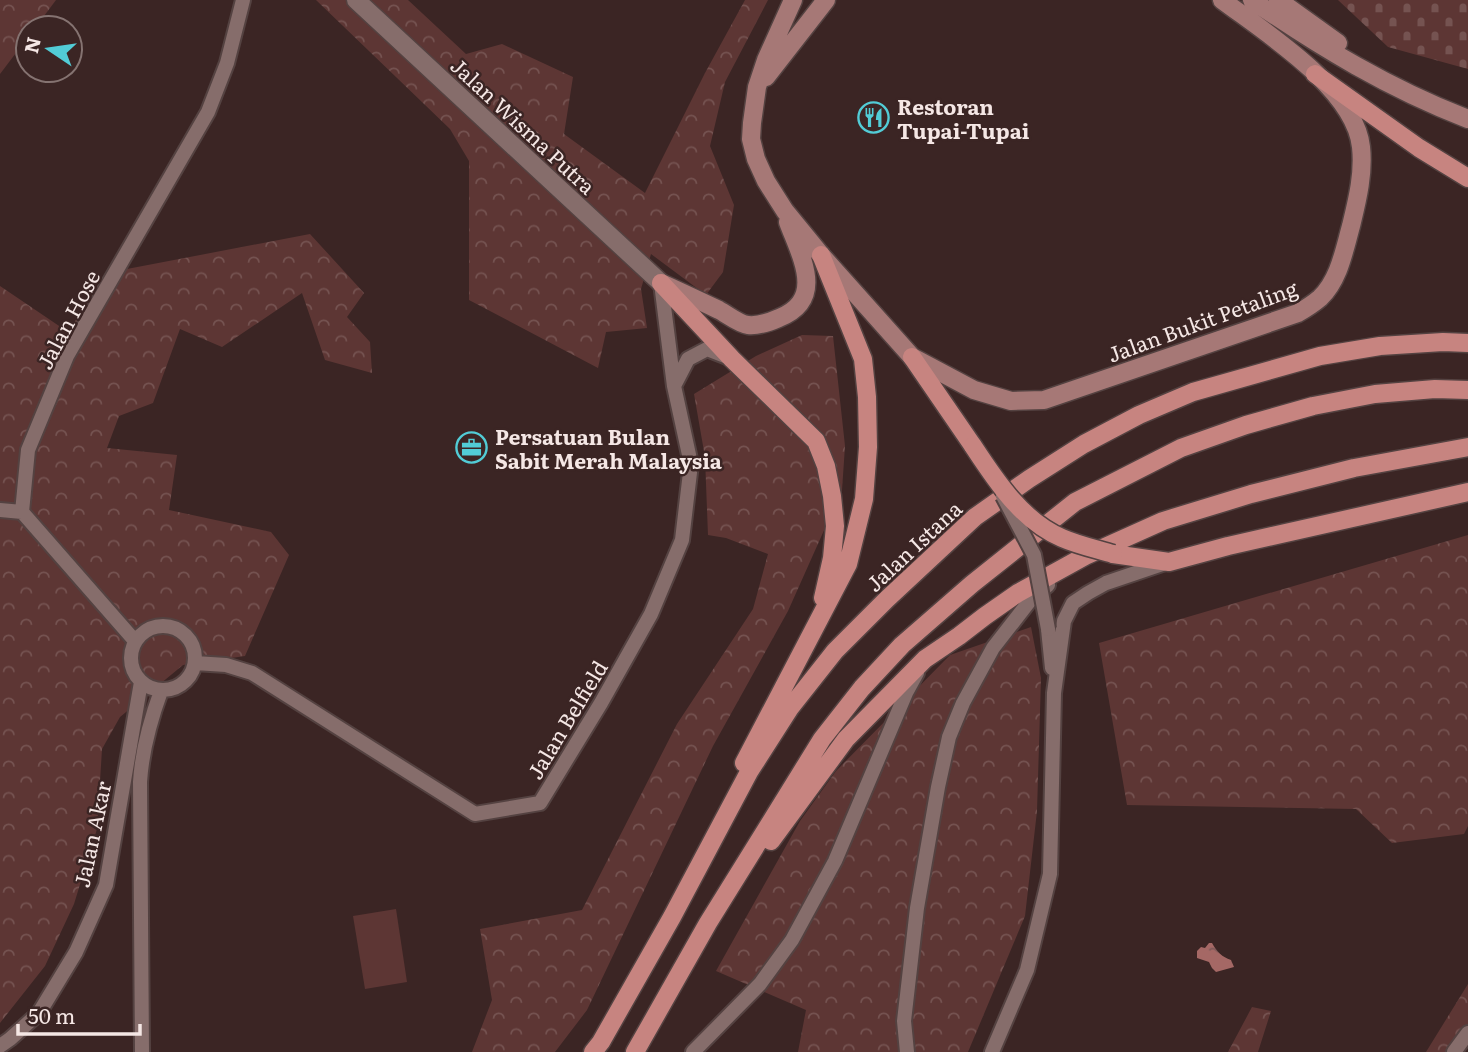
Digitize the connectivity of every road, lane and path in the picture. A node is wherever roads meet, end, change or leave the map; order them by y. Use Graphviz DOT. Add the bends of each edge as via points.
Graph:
graph roads {
  1 [pos="243,0"];
  2 [pos="356,0"];
  3 [pos="793,0"];
  4 [pos="804,0"];
  5 [pos="826,0"];
  6 [pos="1222,0"];
  7 [pos="1237,0"];
  8 [pos="1252,0"];
  9 [pos="1278,0"];
  10 [pos="776,37"];
  11 [pos="1292,52"];
  12 [pos="1315,74"];
  13 [pos="757,88"];
  14 [pos="1422,100"];
  15 [pos="1468,119"];
  16 [pos="1468,178"];
  17 [pos="785,211"];
  18 [pos="821,255"];
  19 [pos="661,283"];
  20 [pos="1468,343"];
  21 [pos="912,356"];
  22 [pos="732,359"];
  23 [pos="674,386"];
  24 [pos="1468,390"];
  25 [pos="1468,447"];
  26 [pos="994,479"];
  27 [pos="1466,494"];
  28 [pos="0,510"];
  29 [pos="22,512"];
  30 [pos="1085,556"];
  31 [pos="1170,562"];
  32 [pos="817,622"];
  33 [pos="135,641"];
  34 [pos="925,659"];
  35 [pos="195,663"];
  36 [pos="141,682"];
  37 [pos="162,691"];
  38 [pos="1054,693"];
  39 [pos="704,856"];
  40 [pos="708,923"];
  41 [pos="1468,1033"];
  42 [pos="0,1046"];
  43 [pos="142,1052"];
  44 [pos="593,1052"];
  45 [pos="635,1052"];
  46 [pos="693,1052"];
  47 [pos="907,1052"];
  48 [pos="992,1052"];
  49 [pos="1454,1052"];
  1 -- 29 [label="street, Jalan Hose" via="228,63 208,112 67,356 28,450"];
  2 -- 19 [label="street, Jalan Wisma Putra"];
  3 -- 10 [label="main road"];
  4 -- 10 [label="main road"];
  5 -- 13 [label="main road"];
  6 -- 11 [label="main road, Jalan Bukit Petaling"];
  7 -- 11 [label="main road"];
  8 -- 14 [label="main road" via="1353,66"];
  9 -- 14 [label="main road"];
  10 -- 13 [label="main road"];
  11 -- 12 [label="main road, Jalan Bukit Petaling"];
  12 -- 16 [label="main road"];
  12 -- 21 [label="main road, Jalan Bukit Petaling" via="1342,101 1356,128 1362,159 1345,249 1336,276 1320,298 1285,318 1044,400 1011,401 974,390"];
  13 -- 17 [label="main road" via="751,139 766,181"];
  14 -- 15 [label="main road"];
  17 -- 18 [label="main road, Jalan Bukit Petaling"];
  17 -- 19 [label="main road" via="804,266 807,291 803,301 784,317 747,325"];
  18 -- 21 [label="main road, Jalan Bukit Petaling"];
  18 -- 32 [label="main road" via="863,359 868,447 864,499 848,564"];
  19 -- 22 [label="main road"];
  19 -- 23 [label="street, Jalan Belfield"];
  20 -- 39 [label="main road, Jalan Istana" via="1380,346 1320,356 1193,391 1084,443 1029,479 975,517 835,651 790,708 749,772"];
  21 -- 26 [label="main road, bridge"];
  22 -- 23 [label="street" via="707,349 688,359"];
  22 -- 32 [label="main road" via="816,441 826,466 835,526"];
  23 -- 35 [label="street, Jalan Belfield" via="691,464 682,540 652,614 540,803 475,814 252,673"];
  24 -- 40 [label="main road" via="1375,394 1302,409 1181,448 1075,502 902,645 862,688 822,739"];
  25 -- 30 [label="main road" via="1353,468 1251,494 1163,521"];
  26 -- 31 [label="main road, bridge" via="1030,519 1061,538 1113,554"];
  26 -- 38 [label="street, bridge" via="1034,555"];
  27 -- 31 [label="main road"];
  28 -- 29 [label="street"];
  29 -- 33 [label="street"];
  30 -- 34 [label="main road" via="1018,593"];
  30 -- 47 [label="street" via="1032,598 993,648 949,737 917,908 904,1021"];
  31 -- 38 [label="street" via="1106,583 1073,603 1064,621"];
  32 -- 39 [label="main road" via="749,750"];
  33 -- 35 [label="street" via="152,627 174,627 191,641"];
  33 -- 36 [label="street" via="130,660"];
  34 -- 40 [label="main road" via="846,739"];
  34 -- 46 [label="street" via="906,693 835,861 792,940 760,984"];
  35 -- 37 [label="street" via="187,680"];
  36 -- 37 [label="street"];
  36 -- 42 [label="street, Jalan Akar" via="106,885 76,952 39,1013"];
  37 -- 43 [label="street" via="148,730 140,782"];
  38 -- 48 [label="street" via="1050,874 1027,970"];
  39 -- 44 [label="main road, Jalan Istana"];
  40 -- 45 [label="main road"];
  41 -- 49 [label="street"];
}
